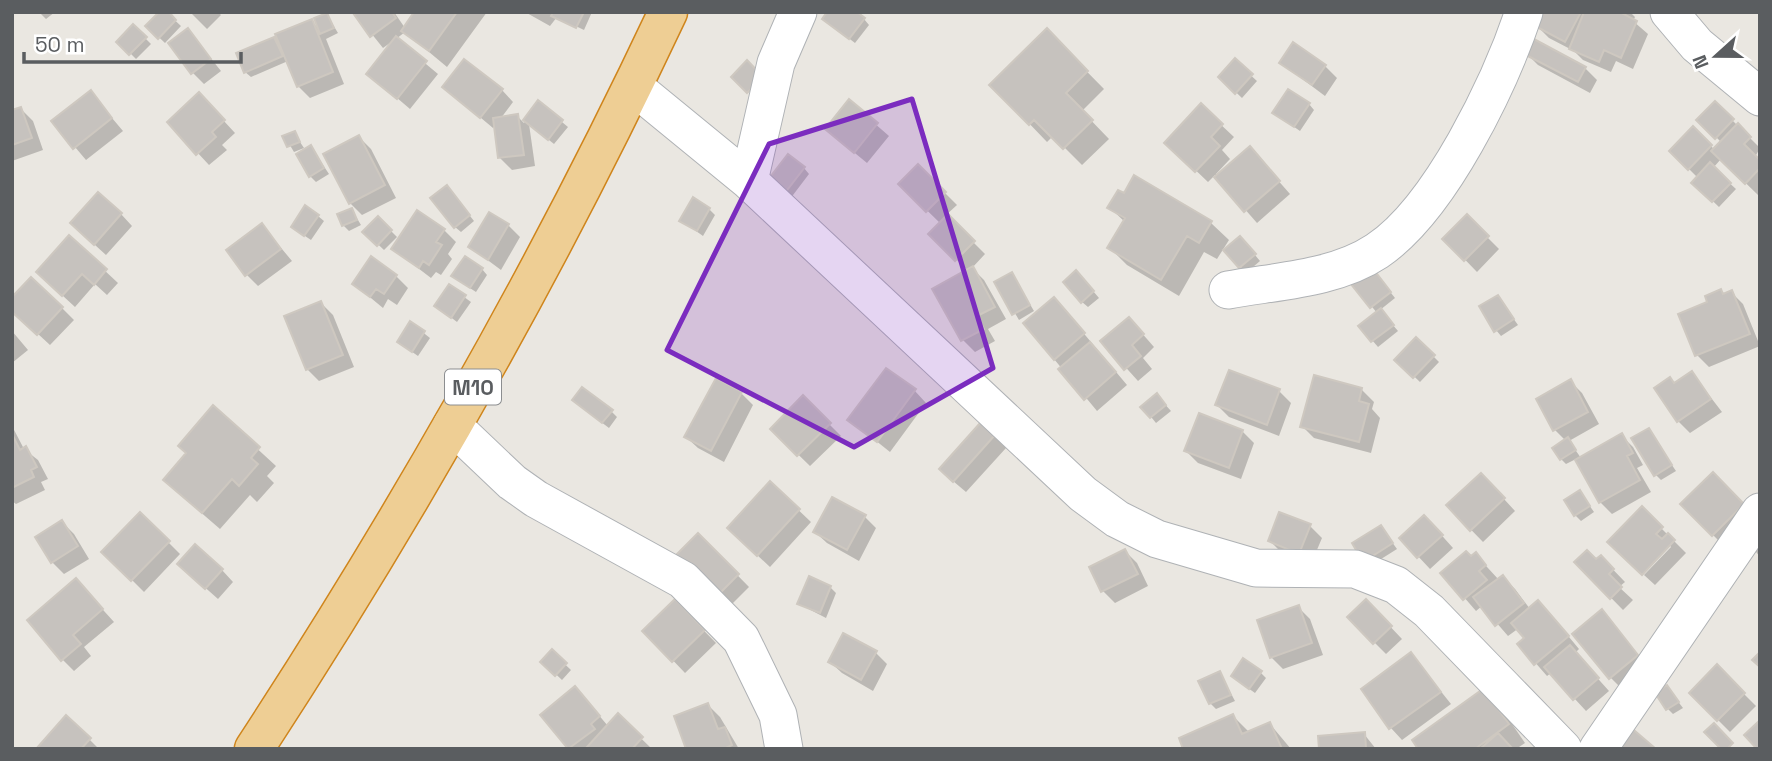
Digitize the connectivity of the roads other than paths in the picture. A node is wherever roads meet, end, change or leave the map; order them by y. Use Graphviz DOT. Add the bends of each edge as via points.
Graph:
graph roads {
  1 [pos="668,12"];
  2 [pos="798,12"];
  3 [pos="1524,12"];
  4 [pos="1669,12"];
  5 [pos="633,86"];
  6 [pos="1760,97"];
  7 [pos="749,181"];
  8 [pos="1228,290"];
  9 [pos="452,425"];
  10 [pos="1760,512"];
  11 [pos="254,749"];
  12 [pos="784,749"];
  13 [pos="1563,749"];
  14 [pos="1598,749"];
  1 -- 5 [label="highway, M10"];
  2 -- 7 [label="street" via="776,63"];
  3 -- 8 [label="street" via="1469,138 1413,217 1377,251 1330,272"];
  4 -- 6 [label="street" via="1697,45"];
  5 -- 7 [label="street"];
  5 -- 9 [label="highway, M10"];
  7 -- 13 [label="street" via="1083,494 1117,519 1157,539 1256,568 1355,569 1396,585 1429,611"];
  9 -- 11 [label="highway, M10" via="337,622"];
  9 -- 12 [label="street" via="536,499 682,580 741,639 778,715"];
  10 -- 14 [label="street"];
}
